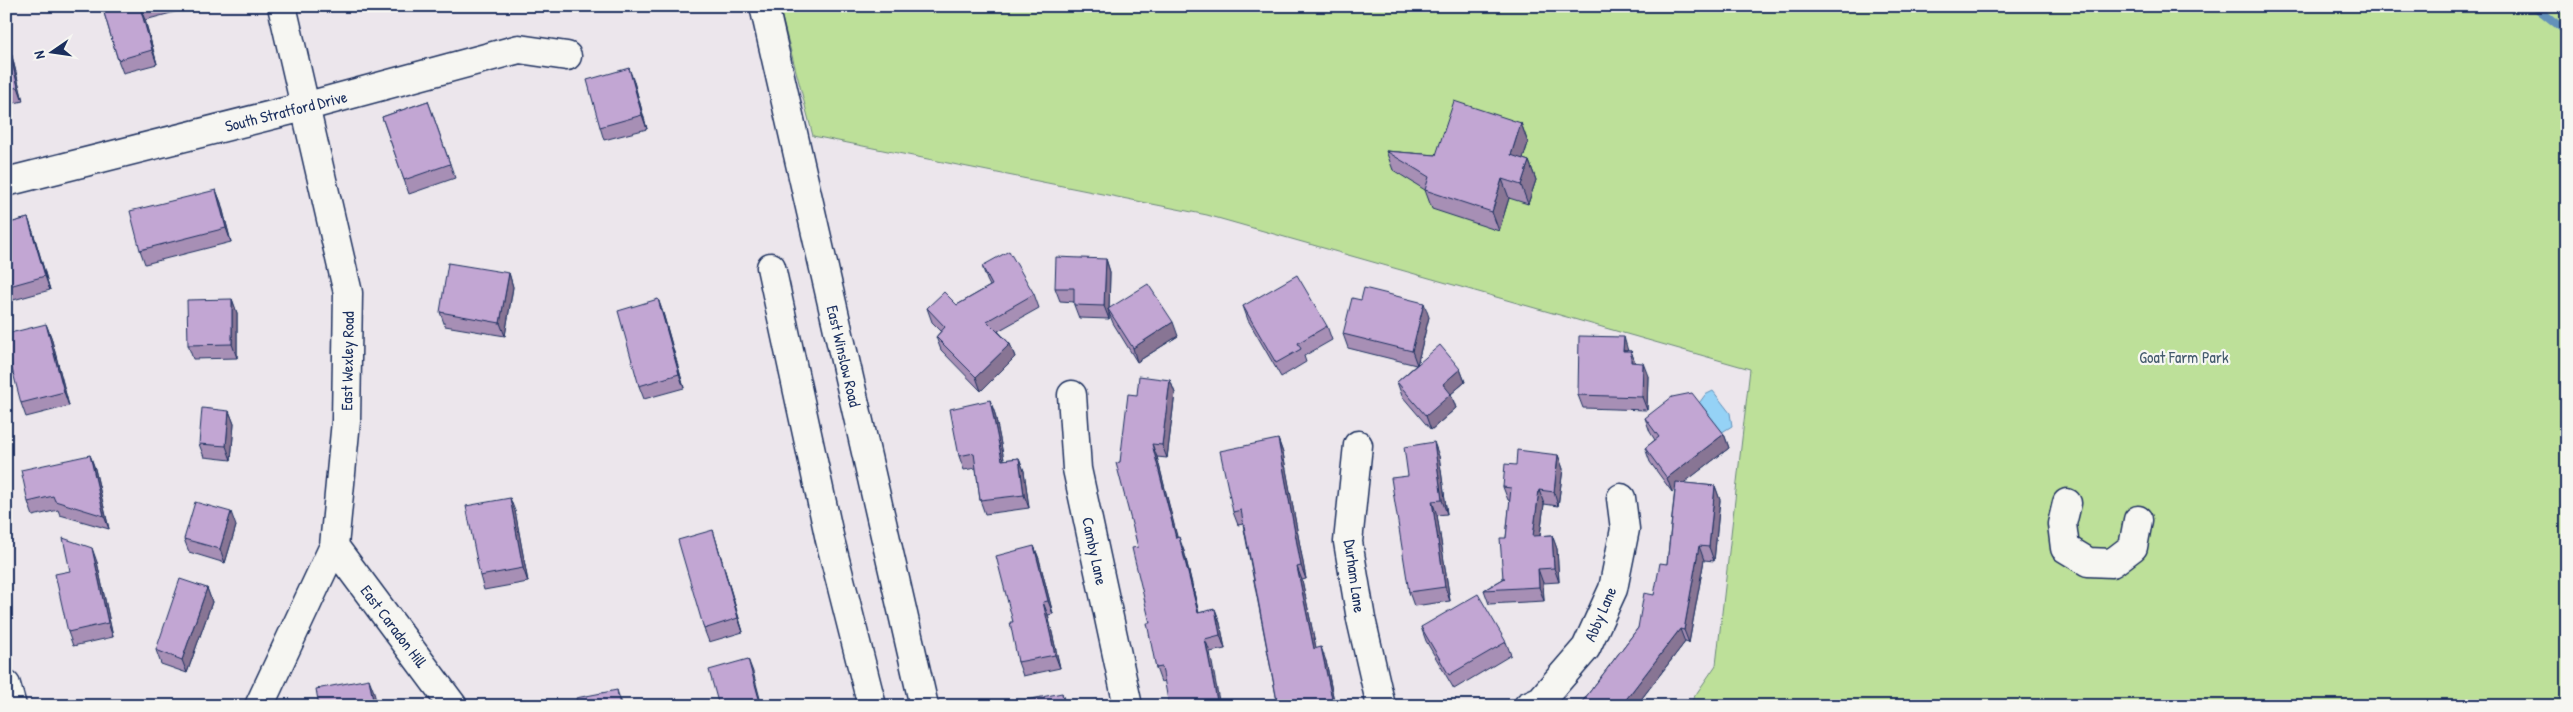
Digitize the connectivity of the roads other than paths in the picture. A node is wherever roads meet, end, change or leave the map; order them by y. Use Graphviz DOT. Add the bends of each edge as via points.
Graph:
graph roads {
  1 [pos="282,6"];
  2 [pos="764,6"];
  3 [pos="566,56"];
  4 [pos="304,107"];
  5 [pos="6,182"];
  6 [pos="771,267"];
  7 [pos="1072,395"];
  8 [pos="1358,445"];
  9 [pos="1621,498"];
  10 [pos="2067,503"];
  11 [pos="2138,520"];
  12 [pos="334,546"];
  13 [pos="6,685"];
  14 [pos="12,706"];
  15 [pos="260,706"];
  16 [pos="453,706"];
  17 [pos="872,706"];
  18 [pos="924,706"];
  19 [pos="1128,706"];
  20 [pos="1381,706"];
  21 [pos="1528,706"];
  1 -- 4 [label="street, East Wexley Road"];
  2 -- 18 [label="street, East Winslow Road"];
  3 -- 4 [label="street, South Stratford Drive" via="519,49"];
  4 -- 5 [label="street, South Stratford Drive"];
  4 -- 12 [label="street, East Wexley Road" via="348,293 346,421"];
  6 -- 17 [label="street" via="830,540"];
  7 -- 19 [label="street, Camby Lane" via="1077,469"];
  8 -- 20 [label="street, Durham Lane" via="1348,542"];
  9 -- 21 [label="street, Abby Lane" via="1626,530 1613,589 1586,648 1541,700"];
  10 -- 11 [label="street" via="2062,524 2066,548 2088,562 2112,563 2133,547"];
  12 -- 15 [label="street, East Wexley Road"];
  12 -- 16 [label="street, East Caradon Hill"];
  13 -- 14 [label="street"];
}
